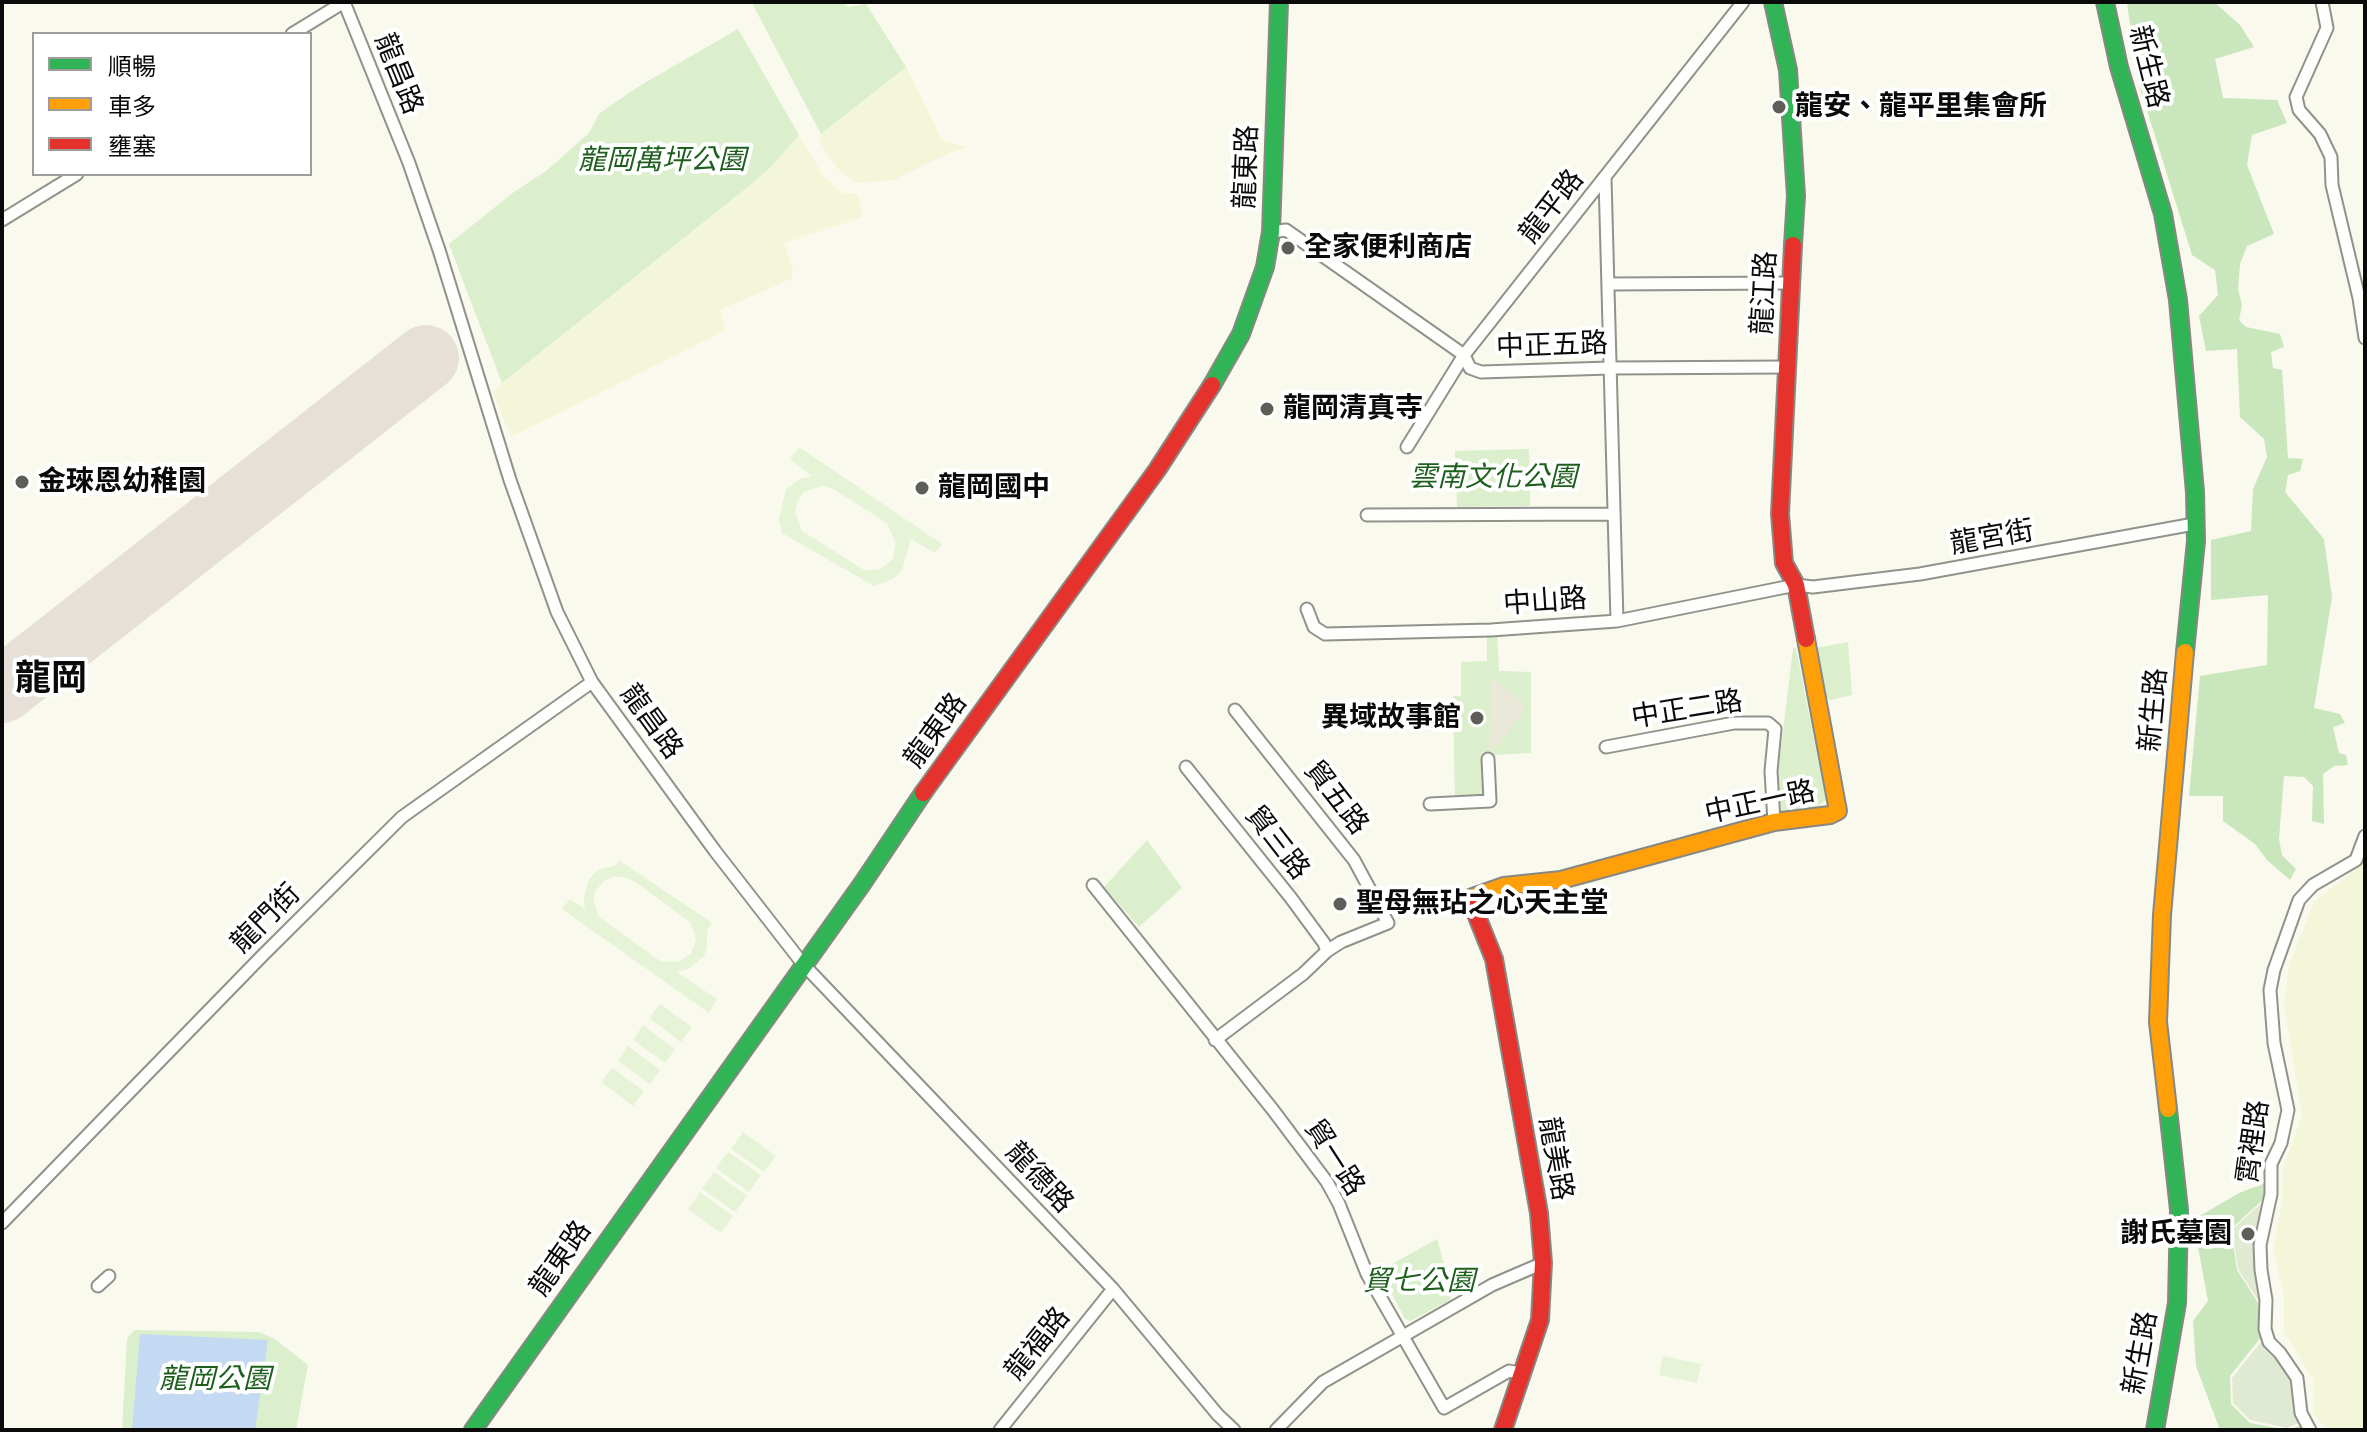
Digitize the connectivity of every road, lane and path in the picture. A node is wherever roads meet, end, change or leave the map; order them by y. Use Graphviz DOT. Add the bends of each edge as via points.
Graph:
graph roads {
  1 [pos="344,2"];
  2 [pos="1279,2"];
  3 [pos="1743,2"];
  4 [pos="1773,2"];
  5 [pos="2105,2"];
  6 [pos="2322,2"];
  7 [pos="295,32"];
  8 [pos="74,176"];
  9 [pos="1605,177"];
  10 [pos="2,221"];
  11 [pos="1271,232"];
  12 [pos="1791,283"];
  13 [pos="1608,284"];
  14 [pos="2365,338"];
  15 [pos="1464,355"];
  16 [pos="1787,367"];
  17 [pos="1610,368"];
  18 [pos="1407,447"];
  19 [pos="1612,514"];
  20 [pos="1367,515"];
  21 [pos="2194,524"];
  22 [pos="1796,585"];
  23 [pos="1307,609"];
  24 [pos="1617,621"];
  25 [pos="592,682"];
  26 [pos="1235,710"];
  27 [pos="1606,747"];
  28 [pos="1488,759"];
  29 [pos="1186,767"];
  30 [pos="1430,804"];
  31 [pos="1774,822"];
  32 [pos="2365,836"];
  33 [pos="1093,885"];
  34 [pos="1470,898"];
  35 [pos="1327,951"];
  36 [pos="803,964"];
  37 [pos="1215,1040"];
  38 [pos="2,1223"];
  39 [pos="1543,1263"];
  40 [pos="109,1276"];
  41 [pos="98,1286"];
  42 [pos="1113,1289"];
  43 [pos="1402,1335"];
  44 [pos="1524,1374"];
  45 [pos="473,1430"];
  46 [pos="1000,1430"];
  47 [pos="1234,1430"];
  48 [pos="1276,1430"];
  49 [pos="1503,1430"];
  50 [pos="2155,1430"];
  51 [pos="2310,1430"];
  1 -- 7 [label="street"];
  1 -- 25 [label="street, 龍昌路" via="409,163 560,619"];
  2 -- 11 [label="street, 龍東路"];
  3 -- 9 [label="street, 龍平路"];
  4 -- 12 [label="street, 龍江路" via="1788,70 1793,144"];
  5 -- 21 [label="street, 新生路" via="2171,252"];
  6 -- 14 [label="street" via="2327,28 2296,97 2331,157 2332,185"];
  8 -- 10 [label="street"];
  9 -- 13 [label="street"];
  9 -- 15 [label="street, 龍平路"];
  11 -- 15 [label="street, 中正五路" via="1286,230"];
  11 -- 36 [label="street, 龍東路" via="1265,267 1241,334 1205,398"];
  12 -- 13 [label="street"];
  12 -- 16 [label="street, 龍江路"];
  13 -- 17 [label="street"];
  15 -- 17 [label="street, 中正五路" via="1470,368 1481,372"];
  15 -- 18 [label="street, 龍平路"];
  16 -- 17 [label="street, 中正五路"];
  16 -- 22 [label="street, 龍江路" via="1780,514 1784,563"];
  17 -- 19 [label="street"];
  19 -- 20 [label="street"];
  19 -- 24 [label="street"];
  21 -- 22 [label="street, 龍宮街" via="1920,574"];
  21 -- 50 [label="street, 新生路" via="2158,1022 2179,1210 2177,1303"];
  22 -- 24 [label="street, 中山路"];
  22 -- 31 [label="street, 中正一路" via="1838,811"];
  23 -- 24 [label="street, 中山路" via="1314,627 1325,634"];
  25 -- 36 [label="street, 龍昌路"];
  25 -- 38 [label="street, 龍門街" via="402,817"];
  26 -- 35 [label="street, 貿五路" via="1354,860 1388,923"];
  27 -- 31 [label="street, 中正二路" via="1734,723 1768,723 1775,729"];
  28 -- 30 [label="street" via="1490,801"];
  29 -- 35 [label="street, 貿三路"];
  31 -- 34 [label="street, 中正一路" via="1609,869 1504,886"];
  32 -- 51 [label="street, 霄裡路" via="2356,860 2313,885 2299,900 2270,990 2288,1110 2271,1164 2271,1194 2260,1245 2265,1329 2297,1378 2301,1413"];
  33 -- 37 [label="street, 貿一路"];
  34 -- 39 [label="street, 龍美路" via="1494,959 1539,1213"];
  35 -- 37 [label="street"];
  36 -- 42 [label="street, 龍德路"];
  36 -- 45 [label="street, 龍東路"];
  37 -- 43 [label="street, 貿一路" via="1327,1182 1367,1274"];
  39 -- 43 [label="street"];
  39 -- 44 [label="street, 龍美路" via="1540,1320"];
  40 -- 41 [label="street"];
  42 -- 46 [label="street, 龍福路"];
  42 -- 47 [label="street, 龍德路"];
  43 -- 44 [label="street, 貿一路" via="1444,1408 1509,1371"];
  43 -- 48 [label="street" via="1323,1382"];
  44 -- 49 [label="street, 龍美路"];
}
